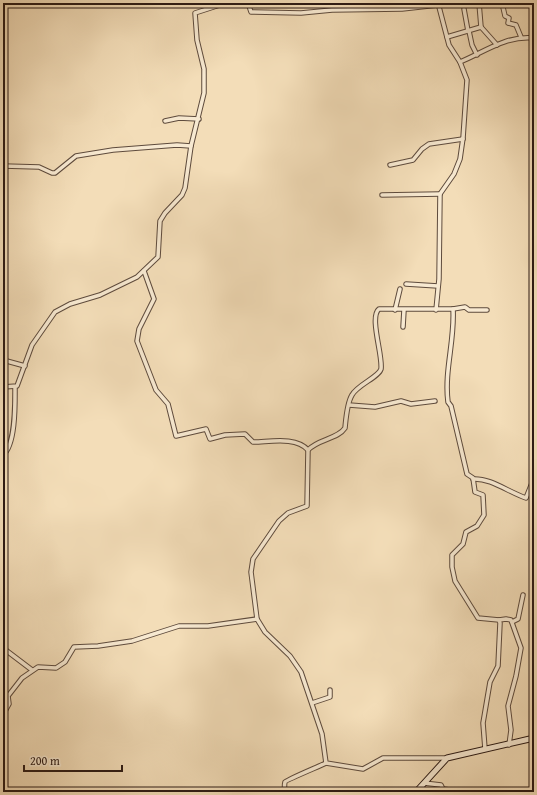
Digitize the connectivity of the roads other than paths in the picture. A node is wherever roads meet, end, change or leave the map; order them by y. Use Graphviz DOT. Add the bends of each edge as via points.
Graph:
graph roads {
  1 [pos="226,3"];
  2 [pos="248,3"];
  3 [pos="479,3"];
  4 [pos="502,3"];
  5 [pos="438,4"];
  6 [pos="464,9"];
  7 [pos="481,28"];
  8 [pos="468,31"];
  9 [pos="447,36"];
  10 [pos="521,38"];
  11 [pos="534,38"];
  12 [pos="496,45"];
  13 [pos="477,55"];
  14 [pos="460,62"];
  15 [pos="199,119"];
  16 [pos="165,120"];
  17 [pos="463,140"];
  18 [pos="191,146"];
  19 [pos="390,165"];
  20 [pos="3,166"];
  21 [pos="440,194"];
  22 [pos="382,195"];
  23 [pos="144,271"];
  24 [pos="406,284"];
  25 [pos="438,286"];
  26 [pos="400,290"];
  27 [pos="453,309"];
  28 [pos="395,310"];
  29 [pos="404,310"];
  30 [pos="436,310"];
  31 [pos="487,310"];
  32 [pos="403,327"];
  33 [pos="3,360"];
  34 [pos="25,366"];
  35 [pos="3,387"];
  36 [pos="15,387"];
  37 [pos="435,401"];
  38 [pos="349,405"];
  39 [pos="308,450"];
  40 [pos="3,455"];
  41 [pos="534,478"];
  42 [pos="473,479"];
  43 [pos="524,595"];
  44 [pos="257,619"];
  45 [pos="499,620"];
  46 [pos="512,622"];
  47 [pos="3,648"];
  48 [pos="32,670"];
  49 [pos="330,690"];
  50 [pos="312,703"];
  51 [pos="3,715"];
  52 [pos="534,738"];
  53 [pos="509,745"];
  54 [pos="486,749"];
  55 [pos="447,758"];
  56 [pos="326,763"];
  57 [pos="424,783"];
  58 [pos="284,792"];
  59 [pos="416,792"];
  60 [pos="463,792"];
  1 -- 15 [label="street" via="195,13 197,40 205,76"];
  2 -- 5 [label="street" via="251,12 292,13 380,10"];
  3 -- 7 [label="street"];
  4 -- 10 [label="street" via="505,16 509,18 508,23 516,25"];
  5 -- 9 [label="street"];
  6 -- 8 [label="street"];
  7 -- 8 [label="street"];
  7 -- 12 [label="street"];
  8 -- 9 [label="street"];
  8 -- 13 [label="street"];
  9 -- 14 [label="street" via="449,45"];
  10 -- 11 [label="street"];
  10 -- 12 [label="street"];
  12 -- 13 [label="street"];
  13 -- 14 [label="street"];
  14 -- 17 [label="street" via="467,80"];
  15 -- 16 [label="street"];
  15 -- 18 [label="street"];
  17 -- 19 [label="street" via="432,143 425,146 413,160"];
  17 -- 21 [label="street" via="457,167"];
  18 -- 20 [label="street" via="113,150 76,156 55,173 39,167"];
  18 -- 23 [label="street" via="185,188 160,221 158,257"];
  21 -- 22 [label="street"];
  21 -- 25 [label="street"];
  23 -- 34 [label="street" via="137,278 100,295 60,308 41,330 32,345"];
  23 -- 39 [label="street" via="154,299 139,329 137,341 156,390 170,407 176,436 206,429 210,439 245,434 253,442 289,442 304,446"];
  24 -- 25 [label="street"];
  25 -- 30 [label="street"];
  26 -- 28 [label="street"];
  27 -- 30 [label="street"];
  27 -- 31 [label="street" via="465,307 469,310"];
  27 -- 42 [label="street" via="447,398 467,474"];
  28 -- 29 [label="street"];
  28 -- 38 [label="street" via="383,309 376,312 381,369 356,390"];
  29 -- 30 [label="street"];
  29 -- 32 [label="street"];
  33 -- 34 [label="street"];
  34 -- 36 [label="street"];
  35 -- 36 [label="street"];
  36 -- 40 [label="street" via="13,429 8,448"];
  37 -- 38 [label="street" via="411,404 399,401 375,406"];
  38 -- 39 [label="street" via="342,432 322,440"];
  39 -- 44 [label="street" via="307,506 288,513 279,521 253,558 252,586"];
  41 -- 42 [label="street" via="526,498 490,481"];
  42 -- 45 [label="street" via="475,492 484,497 485,512 478,526 466,532 463,544 452,555 452,567 455,581 478,618"];
  43 -- 46 [label="street" via="518,619"];
  44 -- 48 [label="street" via="208,626 180,626 137,640 98,646 80,645 72,648 65,662 56,668 38,667"];
  44 -- 50 [label="street" via="265,632 298,666"];
  45 -- 46 [label="street" via="508,619"];
  45 -- 54 [label="street" via="498,666 490,682 483,722"];
  46 -- 53 [label="street" via="521,648 508,706 511,730"];
  47 -- 48 [label="street"];
  48 -- 51 [label="street" via="9,694 9,704"];
  49 -- 50 [label="street" via="330,697"];
  50 -- 56 [label="street" via="322,734"];
  52 -- 53 [label="main road"];
  53 -- 54 [label="main road"];
  54 -- 55 [label="main road"];
  55 -- 56 [label="street" via="383,758 363,770"];
  55 -- 57 [label="main road"];
  56 -- 58 [label="street" via="288,779"];
  57 -- 59 [label="main road"];
  57 -- 60 [label="street"];
}
